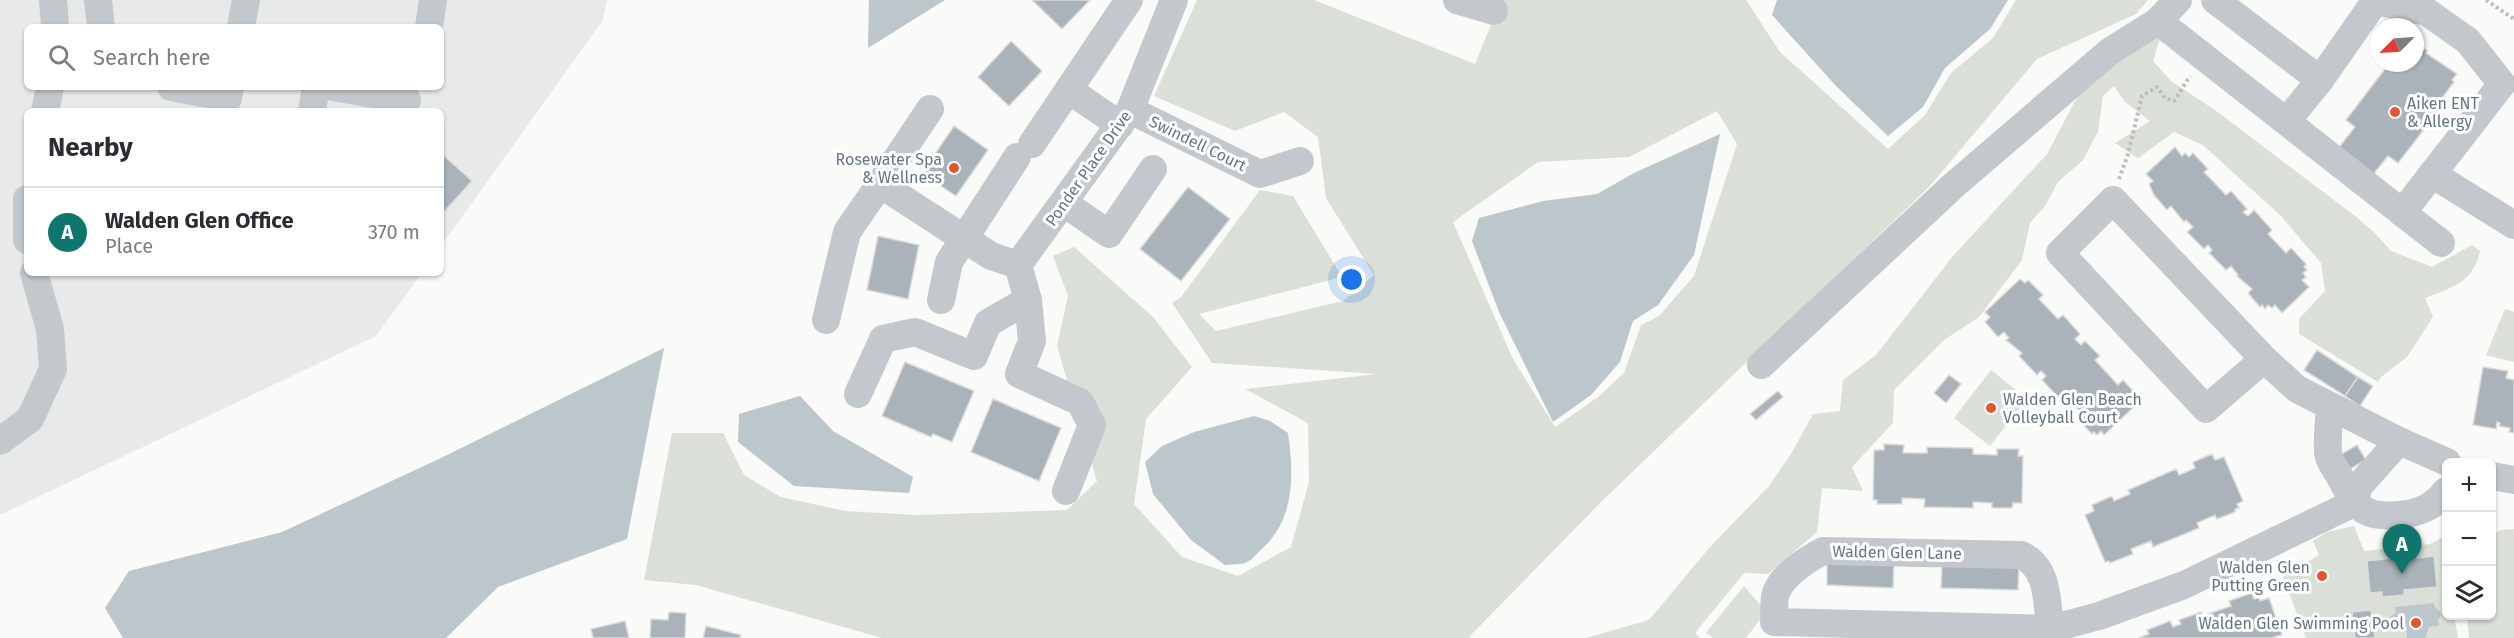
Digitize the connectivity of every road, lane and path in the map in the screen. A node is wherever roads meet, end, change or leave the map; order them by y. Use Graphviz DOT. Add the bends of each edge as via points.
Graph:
graph roads {
  1 [pos="53,0"];
  2 [pos="98,0"];
  3 [pos="246,0"];
  4 [pos="434,0"];
  5 [pos="1129,0"];
  6 [pos="1174,0"];
  7 [pos="1457,0"];
  8 [pos="2178,0"];
  9 [pos="2215,0"];
  10 [pos="2376,0"];
  11 [pos="2486,0"];
  12 [pos="1494,11"];
  13 [pos="2514,19"];
  14 [pos="2158,21"];
  15 [pos="55,24"];
  16 [pos="101,24"];
  17 [pos="242,24"];
  18 [pos="430,24"];
  19 [pos="2204,57"];
  20 [pos="2320,80"];
  21 [pos="49,90"];
  22 [pos="187,90"];
  23 [pos="229,90"];
  24 [pos="316,90"];
  25 [pos="352,90"];
  26 [pos="1069,90"];
  27 [pos="407,99"];
  28 [pos="46,108"];
  29 [pos="312,108"];
  30 [pos="930,109"];
  31 [pos="1125,118"];
  32 [pos="2288,122"];
  33 [pos="1300,161"];
  34 [pos="1153,170"];
  35 [pos="2432,174"];
  36 [pos="880,184"];
  37 [pos="2113,200"];
  38 [pos="1064,203"];
  39 [pos="2402,213"];
  40 [pos="2514,225"];
  41 [pos="963,238"];
  42 [pos="2441,243"];
  43 [pos="1018,265"];
  44 [pos="35,276"];
  45 [pos="941,300"];
  46 [pos="1028,300"];
  47 [pos="826,320"];
  48 [pos="2264,359"];
  49 [pos="1761,365"];
  50 [pos="858,394"];
  51 [pos="2330,406"];
  52 [pos="0,441"];
  53 [pos="2399,441"];
  54 [pos="2442,460"];
  55 [pos="2496,477"];
  56 [pos="2514,480"];
  57 [pos="1066,491"];
  58 [pos="2442,497"];
  59 [pos="2354,503"];
  60 [pos="2037,632"];
  1 -- 15 [label="street"];
  2 -- 16 [label="street"];
  3 -- 17 [label="street"];
  4 -- 18 [label="street"];
  5 -- 26 [label="street"];
  6 -- 31 [label="street, Ponder Place Drive"];
  7 -- 12 [label="street"];
  8 -- 14 [label="street"];
  9 -- 20 [label="street"];
  10 -- 20 [label="street"];
  10 -- 35 [label="street" via="2427,12 2468,41 2502,84"];
  11 -- 13 [label="path"];
  14 -- 19 [label="street"];
  14 -- 49 [label="street" via="2109,52 1954,185"];
  19 -- 32 [label="street"];
  19 -- 37 [label="path" via="2174,101 2165,98 2157,87 2142,96"];
  20 -- 32 [label="street"];
  21 -- 28 [label="street"];
  22 -- 23 [label="street" via="228,98"];
  24 -- 29 [label="street"];
  25 -- 27 [label="street"];
  26 -- 31 [label="street, Swindell Court"];
  26 -- 41 [label="street"];
  30 -- 36 [label="street"];
  31 -- 33 [label="street, Swindell Court" via="1260,174"];
  31 -- 38 [label="street, Ponder Place Drive"];
  32 -- 39 [label="street"];
  34 -- 38 [label="street" via="1109,234"];
  35 -- 39 [label="street"];
  35 -- 40 [label="street"];
  36 -- 41 [label="street"];
  36 -- 47 [label="street" via="847,232"];
  37 -- 48 [label="street"];
  37 -- 48 [label="street" via="2060,253 2206,409"];
  38 -- 43 [label="street, Ponder Place Drive"];
  39 -- 42 [label="street"];
  41 -- 43 [label="street" via="991,256"];
  41 -- 45 [label="street" via="949,262"];
  43 -- 46 [label="street"];
  44 -- 52 [label="street" via="50,329 52,369 30,419"];
  46 -- 50 [label="street" via="988,323 974,356 915,332 883,339"];
  46 -- 57 [label="street" via="1032,341 1019,374 1080,402 1092,425"];
  48 -- 51 [label="street" via="2297,389"];
  51 -- 53 [label="street"];
  51 -- 59 [label="street" via="2328,454"];
  53 -- 54 [label="street"];
  53 -- 59 [label="street" via="2359,486"];
  55 -- 56 [label="street"];
  58 -- 59 [label="street" via="2428,509 2384,516 2371,514"];
  59 -- 60 [label="street, Walden Glen Lane" via="2184,585"];
  60 -- 60 [label="street, Walden Glen Lane" via="1774,622 1776,592 1791,573 1823,551 2021,555 2041,572"];
}
